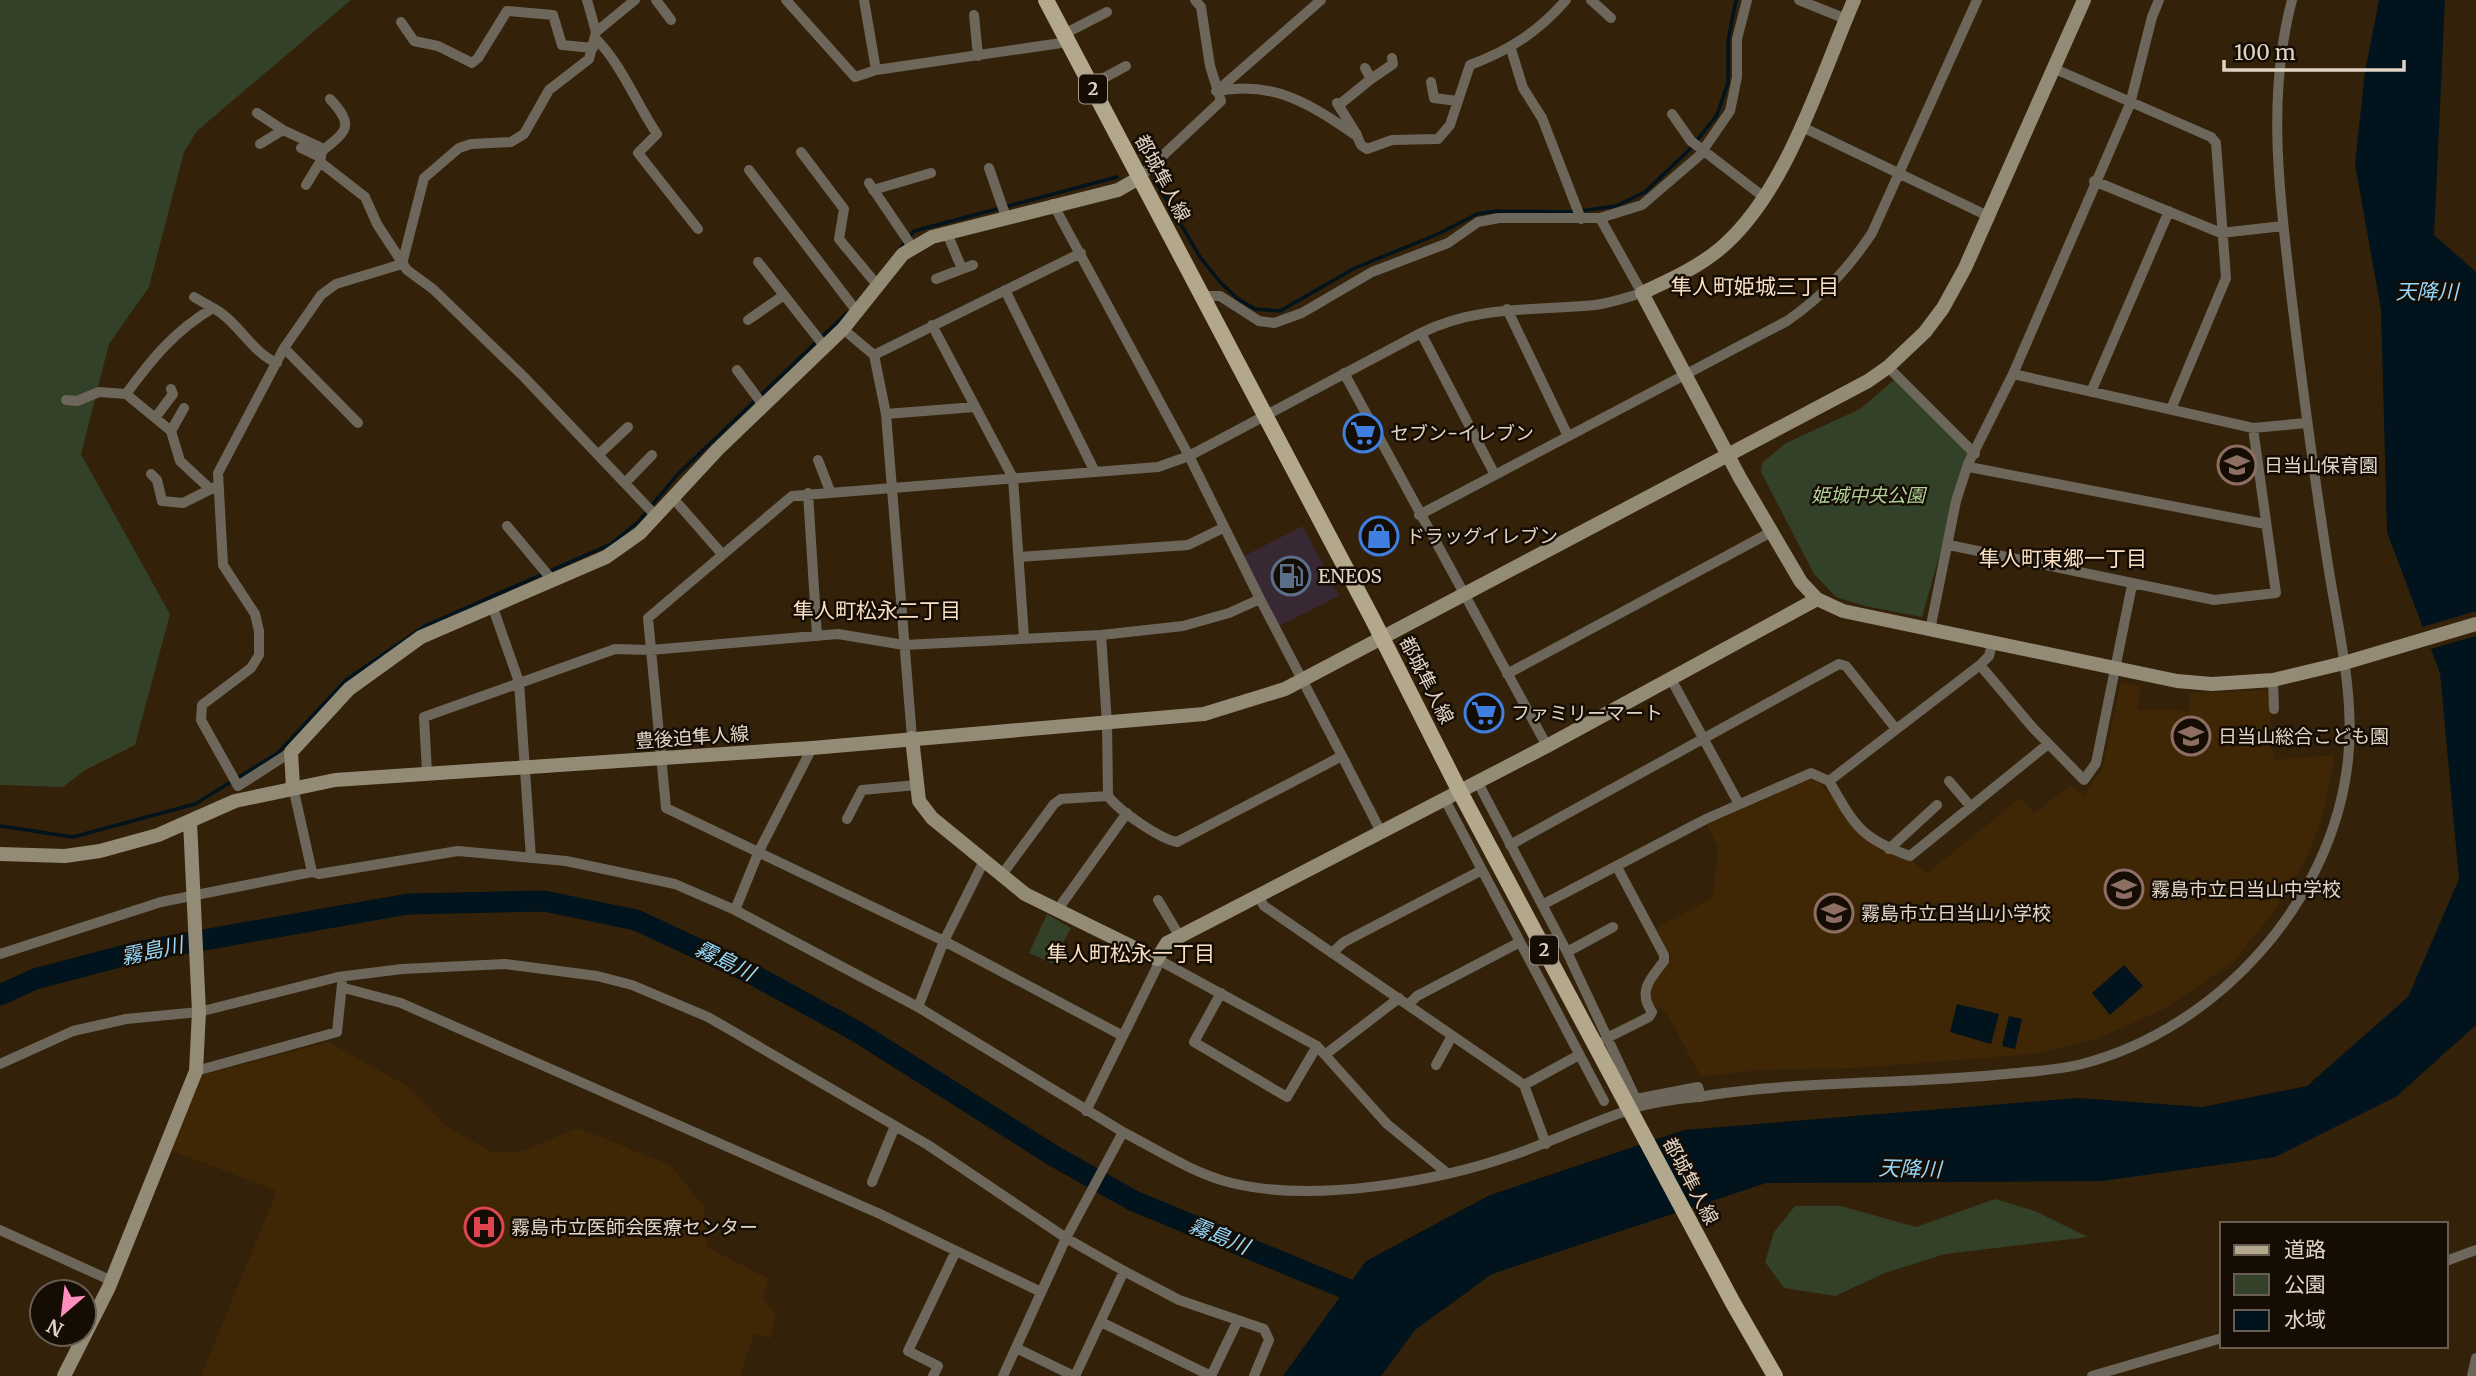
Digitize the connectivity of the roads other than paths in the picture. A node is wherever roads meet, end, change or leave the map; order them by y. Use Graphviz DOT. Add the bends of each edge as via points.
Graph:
graph roads {
  1 [pos="587,0"];
  2 [pos="635,0"];
  3 [pos="656,0"];
  4 [pos="786,0"];
  5 [pos="864,0"];
  6 [pos="1046,0"];
  7 [pos="1195,0"];
  8 [pos="1321,0"];
  9 [pos="1566,0"];
  10 [pos="1591,0"];
  11 [pos="1747,0"];
  12 [pos="1799,0"];
  13 [pos="1854,0"];
  14 [pos="1977,0"];
  15 [pos="2084,0"];
  16 [pos="2159,0"];
  17 [pos="2292,0"];
  18 [pos="1107,12"];
  19 [pos="974,15"];
  20 [pos="1611,18"];
  21 [pos="1846,19"];
  22 [pos="671,20"];
  23 [pos="401,22"];
  24 [pos="1066,38"];
  25 [pos="594,39"];
  26 [pos="1511,49"];
  27 [pos="978,56"];
  28 [pos="1392,58"];
  29 [pos="1126,66"];
  30 [pos="1364,68"];
  31 [pos="2054,69"];
  32 [pos="876,70"];
  33 [pos="1371,79"];
  34 [pos="1431,82"];
  35 [pos="1091,85"];
  36 [pos="1216,91"];
  37 [pos="330,99"];
  38 [pos="1457,101"];
  39 [pos="2130,104"];
  40 [pos="257,113"];
  41 [pos="1672,114"];
  42 [pos="1800,126"];
  43 [pos="283,130"];
  44 [pos="1357,136"];
  45 [pos="260,144"];
  46 [pos="1698,147"];
  47 [pos="301,148"];
  48 [pos="801,152"];
  49 [pos="321,156"];
  50 [pos="989,168"];
  51 [pos="748,170"];
  52 [pos="932,173"];
  53 [pos="1899,175"];
  54 [pos="1139,178"];
  55 [pos="308,179"];
  56 [pos="2095,181"];
  57 [pos="1765,198"];
  58 [pos="1053,204"];
  59 [pos="2169,211"];
  60 [pos="1579,214"];
  61 [pos="1006,216"];
  62 [pos="1990,217"];
  63 [pos="1600,218"];
  64 [pos="2284,226"];
  65 [pos="698,229"];
  66 [pos="947,233"];
  67 [pos="2221,233"];
  68 [pos="913,247"];
  69 [pos="1081,253"];
  70 [pos="758,262"];
  71 [pos="402,264"];
  72 [pos="973,265"];
  73 [pos="962,269"];
  74 [pos="936,279"];
  75 [pos="875,282"];
  76 [pos="1005,290"];
  77 [pos="1642,293"];
  78 [pos="784,295"];
  79 [pos="1202,296"];
  80 [pos="194,297"];
  81 [pos="213,308"];
  82 [pos="1507,309"];
  83 [pos="857,312"];
  84 [pos="748,320"];
  85 [pos="932,325"];
  86 [pos="843,329"];
  87 [pos="1421,333"];
  88 [pos="824,346"];
  89 [pos="285,348"];
  90 [pos="874,355"];
  91 [pos="277,363"];
  92 [pos="1888,367"];
  93 [pos="737,370"];
  94 [pos="1344,373"];
  95 [pos="2013,374"];
  96 [pos="1686,375"];
  97 [pos="171,389"];
  98 [pos="2091,392"];
  99 [pos="126,394"];
  100 [pos="66,400"];
  101 [pos="763,405"];
  102 [pos="975,407"];
  103 [pos="184,408"];
  104 [pos="2171,409"];
  105 [pos="886,414"];
  106 [pos="1265,415"];
  107 [pos="155,418"];
  108 [pos="358,423"];
  109 [pos="2306,423"];
  110 [pos="628,427"];
  111 [pos="2253,428"];
  112 [pos="171,432"];
  113 [pos="1568,436"];
  114 [pos="1975,454"];
  115 [pos="598,455"];
  116 [pos="652,455"];
  117 [pos="1729,455"];
  118 [pos="1189,456"];
  119 [pos="817,460"];
  120 [pos="1968,464"];
  121 [pos="1095,472"];
  122 [pos="151,474"];
  123 [pos="1495,475"];
  124 [pos="1013,478"];
  125 [pos="625,484"];
  126 [pos="894,486"];
  127 [pos="214,487"];
  128 [pos="830,491"];
  129 [pos="808,493"];
  130 [pos="673,498"];
  131 [pos="651,511"];
  132 [pos="1419,515"];
  133 [pos="2265,524"];
  134 [pos="507,526"];
  135 [pos="1223,528"];
  136 [pos="1773,531"];
  137 [pos="1949,545"];
  138 [pos="722,554"];
  139 [pos="1019,557"];
  140 [pos="552,580"];
  141 [pos="2132,584"];
  142 [pos="1463,595"];
  143 [pos="1260,599"];
  144 [pos="1817,599"];
  145 [pos="493,608"];
  146 [pos="2476,624"];
  147 [pos="1930,630"];
  148 [pos="1101,635"];
  149 [pos="817,636"];
  150 [pos="1024,637"];
  151 [pos="1382,637"];
  152 [pos="1992,644"];
  153 [pos="904,645"];
  154 [pos="651,650"];
  155 [pos="2347,662"];
  156 [pos="1980,665"];
  157 [pos="2116,668"];
  158 [pos="1507,674"];
  159 [pos="1303,679"];
  160 [pos="1671,679"];
  161 [pos="2273,680"];
  162 [pos="519,682"];
  163 [pos="2274,709"];
  164 [pos="1107,723"];
  165 [pos="1896,729"];
  166 [pos="912,738"];
  167 [pos="1704,739"];
  168 [pos="2048,744"];
  169 [pos="1547,746"];
  170 [pos="812,748"];
  171 [pos="291,752"];
  172 [pos="1342,757"];
  173 [pos="662,759"];
  174 [pos="524,766"];
  175 [pos="427,773"];
  176 [pos="1949,780"];
  177 [pos="1477,781"];
  178 [pos="1829,781"];
  179 [pos="917,785"];
  180 [pos="293,787"];
  181 [pos="1459,790"];
  182 [pos="1108,796"];
  183 [pos="1444,798"];
  184 [pos="1739,804"];
  185 [pos="1937,805"];
  186 [pos="1971,807"];
  187 [pos="1126,813"];
  188 [pos="847,819"];
  189 [pos="190,822"];
  190 [pos="1380,830"];
  191 [pos="1510,845"];
  192 [pos="1889,849"];
  193 [pos="759,851"];
  194 [pos="0,854"];
  195 [pos="531,858"];
  196 [pos="984,861"];
  197 [pos="1617,867"];
  198 [pos="1482,870"];
  199 [pos="312,872"];
  200 [pos="1001,877"];
  201 [pos="192,894"];
  202 [pos="1258,896"];
  203 [pos="1158,900"];
  204 [pos="1542,905"];
  205 [pos="1059,909"];
  206 [pos="735,910"];
  207 [pos="1613,927"];
  208 [pos="1180,937"];
  209 [pos="944,941"];
  210 [pos="1520,942"];
  211 [pos="1567,952"];
  212 [pos="1332,953"];
  213 [pos="0,954"];
  214 [pos="1157,959"];
  215 [pos="338,977"];
  216 [pos="344,988"];
  217 [pos="1221,993"];
  218 [pos="1403,1001"];
  219 [pos="918,1007"];
  220 [pos="199,1012"];
  221 [pos="1123,1036"];
  222 [pos="1452,1037"];
  223 [pos="1605,1039"];
  224 [pos="1317,1046"];
  225 [pos="1326,1054"];
  226 [pos="1579,1055"];
  227 [pos="0,1065"];
  228 [pos="1436,1065"];
  229 [pos="196,1071"];
  230 [pos="1524,1085"];
  231 [pos="1701,1097"];
  232 [pos="1604,1101"];
  233 [pos="1086,1111"];
  234 [pos="1632,1114"];
  235 [pos="895,1126"];
  236 [pos="1122,1135"];
  237 [pos="1546,1143"];
  238 [pos="1447,1173"];
  239 [pos="872,1182"];
  240 [pos="0,1230"];
  241 [pos="1067,1236"];
  242 [pos="2476,1250"];
  243 [pos="955,1253"];
  244 [pos="2448,1260"];
  245 [pos="1124,1271"];
  246 [pos="112,1281"];
  247 [pos="1041,1292"];
  248 [pos="1238,1320"];
  249 [pos="1101,1322"];
  250 [pos="2220,1339"];
  251 [pos="1016,1348"];
  252 [pos="2476,1359"];
  253 [pos="64,1376"];
  254 [pos="933,1376"];
  255 [pos="1003,1376"];
  256 [pos="1075,1376"];
  257 [pos="1211,1376"];
  258 [pos="1254,1376"];
  259 [pos="1776,1376"];
  260 [pos="2092,1376"];
  261 [pos="2472,1376"];
  1 -- 25 [label="street"];
  2 -- 25 [label="street"];
  3 -- 22 [label="street"];
  4 -- 32 [label="street" via="851,75 864,76"];
  5 -- 32 [label="street"];
  6 -- 24 [label="main road, 都城隼人線 / 2"];
  7 -- 36 [label="street" via="1201,7"];
  8 -- 36 [label="street"];
  9 -- 26 [label="street" via="1539,30"];
  10 -- 20 [label="street"];
  11 -- 46 [label="street" via="1737,39 1733,103"];
  12 -- 21 [label="street"];
  13 -- 21 [label="street"];
  14 -- 53 [label="street"];
  15 -- 31 [label="street, 豊後迫隼人線"];
  16 -- 39 [label="street"];
  17 -- 64 [label="street" via="2277,83 2277,155"];
  18 -- 24 [label="street"];
  19 -- 27 [label="street"];
  21 -- 42 [label="street"];
  23 -- 25 [label="street" via="414,41 472,63 507,11 553,15 562,45"];
  24 -- 27 [label="street"];
  24 -- 35 [label="main road, 都城隼人線 / 2"];
  25 -- 65 [label="street" via="613,57 657,134 638,153"];
  25 -- 71 [label="street" via="585,63 549,90 524,134 508,143 463,146 424,178"];
  26 -- 38 [label="street" via="1470,65"];
  26 -- 60 [label="street" via="1523,88 1542,118"];
  27 -- 32 [label="street"];
  28 -- 33 [label="street" via="1393,64"];
  29 -- 35 [label="street"];
  30 -- 33 [label="street"];
  31 -- 39 [label="street"];
  31 -- 62 [label="street, 豊後迫隼人線"];
  33 -- 44 [label="street" via="1338,104"];
  34 -- 38 [label="street" via="1434,98"];
  35 -- 54 [label="main road, 都城隼人線 / 2"];
  36 -- 44 [label="street" via="1248,86 1283,93"];
  36 -- 54 [label="street" via="1221,101"];
  37 -- 49 [label="street" via="344,115 346,125"];
  38 -- 44 [label="street" via="1450,125 1438,139 1392,140 1367,149"];
  39 -- 56 [label="street"];
  39 -- 67 [label="street" via="2216,143"];
  40 -- 43 [label="street"];
  41 -- 46 [label="street"];
  42 -- 53 [label="street"];
  42 -- 57 [label="street"];
  43 -- 45 [label="street"];
  43 -- 49 [label="street"];
  46 -- 57 [label="street"];
  46 -- 63 [label="street" via="1642,205"];
  47 -- 49 [label="street"];
  48 -- 75 [label="street" via="844,209 839,239"];
  49 -- 55 [label="street"];
  49 -- 71 [label="street" via="365,197"];
  50 -- 61 [label="street"];
  51 -- 83 [label="street"];
  52 -- 68 [label="street" via="871,186"];
  53 -- 62 [label="street"];
  53 -- 96 [label="street" via="1872,233 1834,284 1787,321"];
  54 -- 58 [label="street" via="1118,190"];
  54 -- 79 [label="main road, 都城隼人線 / 2"];
  56 -- 59 [label="street"];
  56 -- 95 [label="street"];
  57 -- 77 [label="street" via="1721,247 1684,273"];
  58 -- 61 [label="street"];
  58 -- 69 [label="street"];
  59 -- 67 [label="street"];
  59 -- 98 [label="street"];
  60 -- 63 [label="street"];
  60 -- 79 [label="street" via="1478,222 1447,243 1373,271 1302,313 1274,323 1259,321 1220,296"];
  61 -- 66 [label="street"];
  62 -- 92 [label="street, 豊後迫隼人線" via="1943,308"];
  63 -- 77 [label="street"];
  64 -- 67 [label="street"];
  64 -- 109 [label="street"];
  66 -- 68 [label="street"];
  66 -- 73 [label="street"];
  67 -- 104 [label="street" via="2226,278"];
  68 -- 75 [label="street"];
  69 -- 76 [label="street"];
  69 -- 118 [label="street"];
  70 -- 78 [label="street"];
  71 -- 89 [label="street" via="327,289 312,304"];
  71 -- 115 [label="street" via="524,377"];
  72 -- 73 [label="street"];
  73 -- 74 [label="street"];
  75 -- 83 [label="street"];
  76 -- 85 [label="street"];
  76 -- 121 [label="street"];
  77 -- 82 [label="street" via="1597,304"];
  77 -- 96 [label="street"];
  78 -- 84 [label="street"];
  78 -- 88 [label="street"];
  79 -- 106 [label="main road, 都城隼人線 / 2"];
  80 -- 81 [label="street"];
  81 -- 91 [label="street"];
  81 -- 99 [label="street" via="161,346"];
  82 -- 87 [label="street" via="1457,318"];
  82 -- 113 [label="street"];
  83 -- 86 [label="street"];
  85 -- 90 [label="street"];
  85 -- 102 [label="street"];
  86 -- 88 [label="street"];
  86 -- 90 [label="street"];
  87 -- 94 [label="street"];
  87 -- 123 [label="street"];
  88 -- 101 [label="street"];
  89 -- 91 [label="street"];
  89 -- 108 [label="street"];
  90 -- 105 [label="street"];
  91 -- 127 [label="street"];
  92 -- 114 [label="street"];
  92 -- 117 [label="street, 豊後迫隼人線"];
  93 -- 101 [label="street"];
  94 -- 106 [label="street"];
  94 -- 132 [label="street"];
  95 -- 98 [label="street"];
  95 -- 114 [label="street"];
  96 -- 113 [label="street"];
  96 -- 117 [label="street"];
  97 -- 107 [label="street" via="173,394"];
  98 -- 104 [label="street"];
  99 -- 100 [label="street" via="99,392 77,401"];
  99 -- 107 [label="street"];
  101 -- 130 [label="street"];
  102 -- 105 [label="street"];
  102 -- 124 [label="street"];
  103 -- 112 [label="street"];
  104 -- 111 [label="street"];
  105 -- 126 [label="street"];
  106 -- 118 [label="street"];
  106 -- 151 [label="main road, 都城隼人線 / 2"];
  107 -- 112 [label="street"];
  109 -- 111 [label="street"];
  109 -- 155 [label="street"];
  110 -- 115 [label="street"];
  111 -- 133 [label="street"];
  112 -- 127 [label="street" via="180,461"];
  113 -- 123 [label="street"];
  114 -- 120 [label="street"];
  115 -- 125 [label="street"];
  116 -- 125 [label="street"];
  117 -- 136 [label="street"];
  117 -- 142 [label="street, 豊後迫隼人線"];
  118 -- 121 [label="street" via="1158,467"];
  118 -- 135 [label="street"];
  119 -- 128 [label="street"];
  120 -- 133 [label="street"];
  120 -- 137 [label="street"];
  121 -- 124 [label="street"];
  122 -- 127 [label="street" via="162,501 183,503"];
  123 -- 132 [label="street"];
  124 -- 126 [label="street"];
  124 -- 139 [label="street"];
  125 -- 131 [label="street"];
  126 -- 128 [label="street"];
  126 -- 153 [label="street"];
  127 -- 171 [label="street" via="223,565 255,614 258,655 251,668 202,705 201,720 238,786"];
  128 -- 129 [label="street"];
  129 -- 138 [label="street" via="792,496"];
  129 -- 149 [label="street"];
  130 -- 131 [label="street"];
  130 -- 138 [label="street"];
  131 -- 140 [label="street" via="640,533 606,556"];
  132 -- 142 [label="street"];
  133 -- 141 [label="street" via="2276,593 2214,600"];
  134 -- 140 [label="street"];
  135 -- 139 [label="street" via="1188,545"];
  135 -- 143 [label="street"];
  136 -- 144 [label="street" via="1801,582"];
  136 -- 158 [label="street"];
  137 -- 141 [label="street"];
  137 -- 147 [label="street"];
  138 -- 154 [label="street" via="648,618"];
  139 -- 150 [label="street"];
  140 -- 145 [label="street"];
  141 -- 157 [label="street"];
  142 -- 151 [label="street, 豊後迫隼人線"];
  142 -- 158 [label="street"];
  143 -- 148 [label="street" via="1229,614 1183,626"];
  143 -- 159 [label="street"];
  144 -- 147 [label="street" via="1843,611"];
  144 -- 160 [label="street"];
  145 -- 162 [label="street"];
  145 -- 171 [label="street" via="421,637 392,657 349,689"];
  146 -- 155 [label="street"];
  147 -- 152 [label="street"];
  148 -- 150 [label="street"];
  148 -- 164 [label="street"];
  149 -- 153 [label="street" via="838,634"];
  149 -- 154 [label="street"];
  150 -- 153 [label="street"];
  151 -- 159 [label="street, 豊後迫隼人線"];
  151 -- 181 [label="main road, 都城隼人線 / 2"];
  152 -- 156 [label="street"];
  152 -- 157 [label="street"];
  153 -- 166 [label="street"];
  154 -- 162 [label="street" via="615,649"];
  154 -- 173 [label="street"];
  155 -- 161 [label="street"];
  155 -- 231 [label="street" via="2348,764 2337,813 2316,867 2274,937 2202,1007 2124,1050 2052,1070 1760,1088"];
  156 -- 165 [label="street"];
  156 -- 168 [label="street"];
  157 -- 161 [label="street" via="2212,684"];
  157 -- 168 [label="street" via="2096,763 2089,775 2084,780 2072,771"];
  158 -- 169 [label="street"];
  159 -- 164 [label="street, 豊後迫隼人線" via="1204,714"];
  159 -- 172 [label="street"];
  160 -- 167 [label="street"];
  160 -- 169 [label="street"];
  161 -- 163 [label="street"];
  162 -- 174 [label="street"];
  162 -- 175 [label="street" via="424,717"];
  164 -- 166 [label="street, 豊後迫隼人線"];
  164 -- 182 [label="street"];
  165 -- 167 [label="street" via="1846,666 1839,664"];
  165 -- 178 [label="street"];
  166 -- 170 [label="street, 豊後迫隼人線"];
  166 -- 179 [label="street"];
  167 -- 184 [label="street"];
  167 -- 191 [label="street"];
  168 -- 186 [label="street"];
  169 -- 177 [label="street"];
  170 -- 173 [label="street, 豊後迫隼人線"];
  170 -- 193 [label="street"];
  171 -- 180 [label="street"];
  172 -- 187 [label="street" via="1177,842 1168,841"];
  172 -- 190 [label="street"];
  173 -- 174 [label="street, 豊後迫隼人線"];
  173 -- 193 [label="street" via="666,808"];
  174 -- 175 [label="street, 豊後迫隼人線"];
  174 -- 195 [label="street"];
  175 -- 180 [label="street, 豊後迫隼人線"];
  176 -- 186 [label="street"];
  177 -- 181 [label="street"];
  177 -- 191 [label="street"];
  178 -- 184 [label="street" via="1811,773"];
  178 -- 192 [label="street" via="1856,828"];
  179 -- 188 [label="street" via="862,790"];
  179 -- 196 [label="street" via="919,801 932,818"];
  180 -- 189 [label="street, 豊後迫隼人線" via="235,801"];
  180 -- 199 [label="street"];
  181 -- 183 [label="street"];
  181 -- 234 [label="main road, 都城隼人線 / 2"];
  182 -- 187 [label="street"];
  182 -- 200 [label="street" via="1061,799 1054,804"];
  183 -- 190 [label="street"];
  183 -- 198 [label="street"];
  184 -- 197 [label="street"];
  185 -- 192 [label="street"];
  186 -- 192 [label="street" via="1910,856"];
  187 -- 205 [label="street"];
  189 -- 194 [label="street, 豊後迫隼人線" via="100,851 65,856"];
  189 -- 201 [label="street"];
  190 -- 202 [label="street"];
  191 -- 204 [label="street"];
  193 -- 206 [label="street"];
  193 -- 209 [label="street"];
  195 -- 199 [label="street" via="458,852"];
  195 -- 206 [label="street" via="675,884"];
  196 -- 200 [label="street"];
  196 -- 209 [label="street"];
  197 -- 204 [label="street"];
  197 -- 223 [label="street" via="1664,961 1644,992 1652,1012 1649,1017"];
  198 -- 210 [label="street"];
  198 -- 212 [label="street" via="1344,942"];
  199 -- 201 [label="street"];
  200 -- 205 [label="street"];
  201 -- 213 [label="street"];
  201 -- 220 [label="street"];
  202 -- 208 [label="street"];
  202 -- 212 [label="street" via="1264,906"];
  203 -- 208 [label="street"];
  204 -- 211 [label="street"];
  205 -- 214 [label="street"];
  206 -- 219 [label="street"];
  207 -- 211 [label="street"];
  208 -- 214 [label="street" via="1167,943"];
  209 -- 219 [label="street"];
  209 -- 221 [label="street"];
  210 -- 218 [label="street"];
  210 -- 226 [label="street"];
  211 -- 223 [label="street"];
  212 -- 218 [label="street"];
  214 -- 217 [label="street"];
  214 -- 221 [label="street"];
  215 -- 216 [label="street"];
  215 -- 220 [label="street"];
  215 -- 235 [label="street" via="505,964 632,985 708,1017"];
  216 -- 229 [label="street" via="337,1032"];
  216 -- 243 [label="street" via="401,1003 880,1214"];
  217 -- 224 [label="street"];
  217 -- 224 [label="street" via="1194,1042 1287,1097"];
  218 -- 222 [label="street"];
  218 -- 225 [label="street"];
  219 -- 233 [label="street"];
  220 -- 227 [label="street" via="126,1018 73,1031"];
  220 -- 229 [label="street"];
  221 -- 233 [label="street"];
  222 -- 228 [label="street"];
  222 -- 230 [label="street"];
  223 -- 231 [label="street" via="1636,1099 1699,1087"];
  224 -- 225 [label="street"];
  225 -- 238 [label="street" via="1387,1124"];
  226 -- 230 [label="street"];
  226 -- 232 [label="street"];
  229 -- 246 [label="street"];
  230 -- 237 [label="street"];
  231 -- 234 [label="street"];
  233 -- 236 [label="street"];
  234 -- 237 [label="street"];
  234 -- 259 [label="main road, 都城隼人線 / 2"];
  235 -- 239 [label="street"];
  235 -- 241 [label="street"];
  236 -- 238 [label="street" via="1208,1175 1276,1190 1350,1188"];
  236 -- 241 [label="street"];
  237 -- 238 [label="street"];
  240 -- 246 [label="street"];
  241 -- 245 [label="street"];
  241 -- 247 [label="street"];
  242 -- 244 [label="street"];
  243 -- 247 [label="street"];
  243 -- 254 [label="street" via="908,1351 938,1366"];
  245 -- 248 [label="street" via="1179,1300"];
  245 -- 249 [label="street"];
  246 -- 253 [label="street"];
  247 -- 251 [label="street"];
  248 -- 257 [label="street"];
  248 -- 258 [label="street" via="1269,1335"];
  249 -- 256 [label="street"];
  249 -- 257 [label="street"];
  250 -- 260 [label="street"];
  251 -- 255 [label="street"];
  251 -- 256 [label="street"];
  252 -- 261 [label="street"];
}
